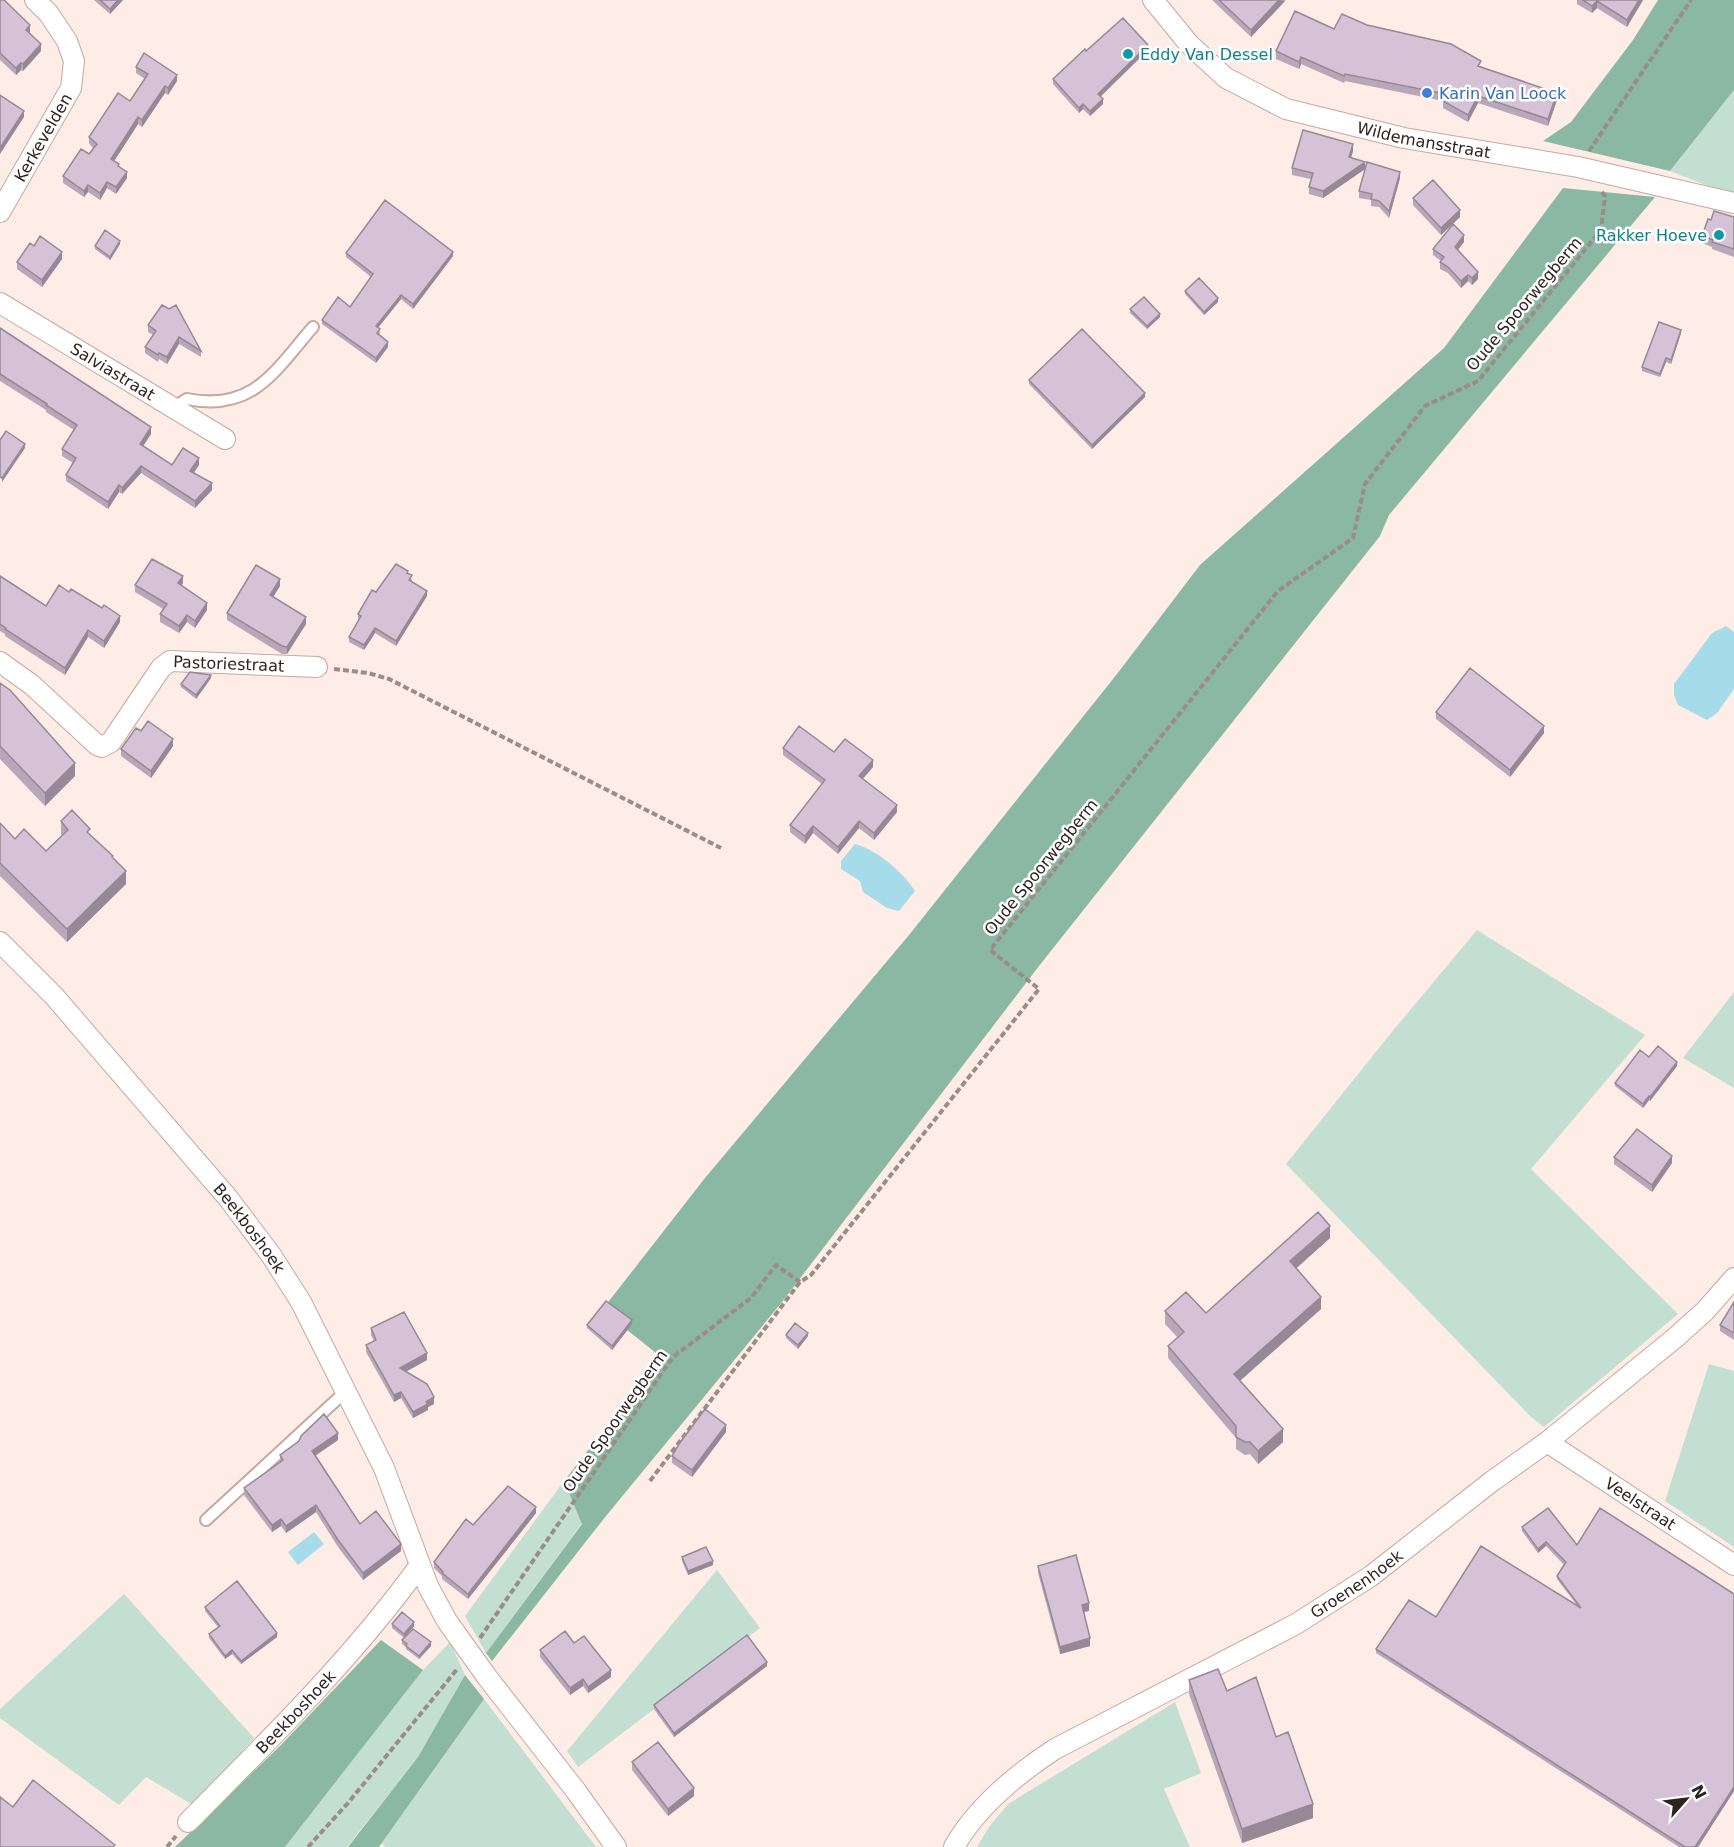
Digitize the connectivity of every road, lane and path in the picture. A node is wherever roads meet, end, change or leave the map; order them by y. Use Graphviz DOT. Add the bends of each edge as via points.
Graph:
graph roads {
  1 [pos="35,0"];
  2 [pos="1153,0"];
  3 [pos="1691,0"];
  4 [pos="1578,167"];
  5 [pos="1734,203"];
  6 [pos="0,212"];
  7 [pos="0,303"];
  8 [pos="313,327"];
  9 [pos="173,408"];
  10 [pos="225,439"];
  11 [pos="0,662"];
  12 [pos="317,667"];
  13 [pos="721,848"];
  14 [pos="0,942"];
  15 [pos="1734,1278"];
  16 [pos="800,1281"];
  17 [pos="345,1392"];
  18 [pos="1547,1442"];
  19 [pos="650,1481"];
  20 [pos="206,1520"];
  21 [pos="1734,1564"];
  22 [pos="420,1565"];
  23 [pos="469,1653"];
  24 [pos="188,1822"];
  25 [pos="308,1847"];
  26 [pos="616,1847"];
  27 [pos="954,1847"];
  1 -- 6 [label="street, Kerkevelden" via="67,41 74,61 71,88"];
  2 -- 4 [label="street, Wildemansstraat" via="1188,44 1226,78 1286,109 1404,138"];
  3 -- 4 [label="path"];
  4 -- 5 [label="street, Wildemansstraat"];
  4 -- 16 [label="path, Oude Spoorwegberm" via="1605,196 1601,230 1478,381 1425,406 1365,484 1353,538 1278,591 990,950 1038,989 811,1275"];
  7 -- 9 [label="street, Salviastraat"];
  8 -- 9 [label="lane" via="267,380 245,395 214,403 187,399"];
  9 -- 10 [label="street, Salviastraat"];
  11 -- 12 [label="street, Pastoriestraat" via="102,747 111,742 161,668 170,661"];
  12 -- 13 [label="path" via="368,673 389,680"];
  14 -- 17 [label="street, Beekboshoek" via="54,996 252,1228 301,1302"];
  15 -- 18 [label="street, Groenenhoek" via="1683,1331"];
  16 -- 19 [label="path"];
  16 -- 23 [label="path, Oude Spoorwegberm" via="776,1264 751,1298 673,1356"];
  17 -- 20 [label="lane"];
  17 -- 22 [label="street, Beekboshoek" via="395,1494"];
  18 -- 21 [label="street, Veelstraat"];
  18 -- 27 [label="street, Groenenhoek" via="1328,1605 1080,1735 1026,1768 978,1814"];
  22 -- 23 [label="street, Beekboshoek" via="447,1621"];
  22 -- 24 [label="street, Beekboshoek" via="300,1709"];
  23 -- 25 [label="path, Oude Spoorwegberm"];
  23 -- 26 [label="street, Beekboshoek"];
}
